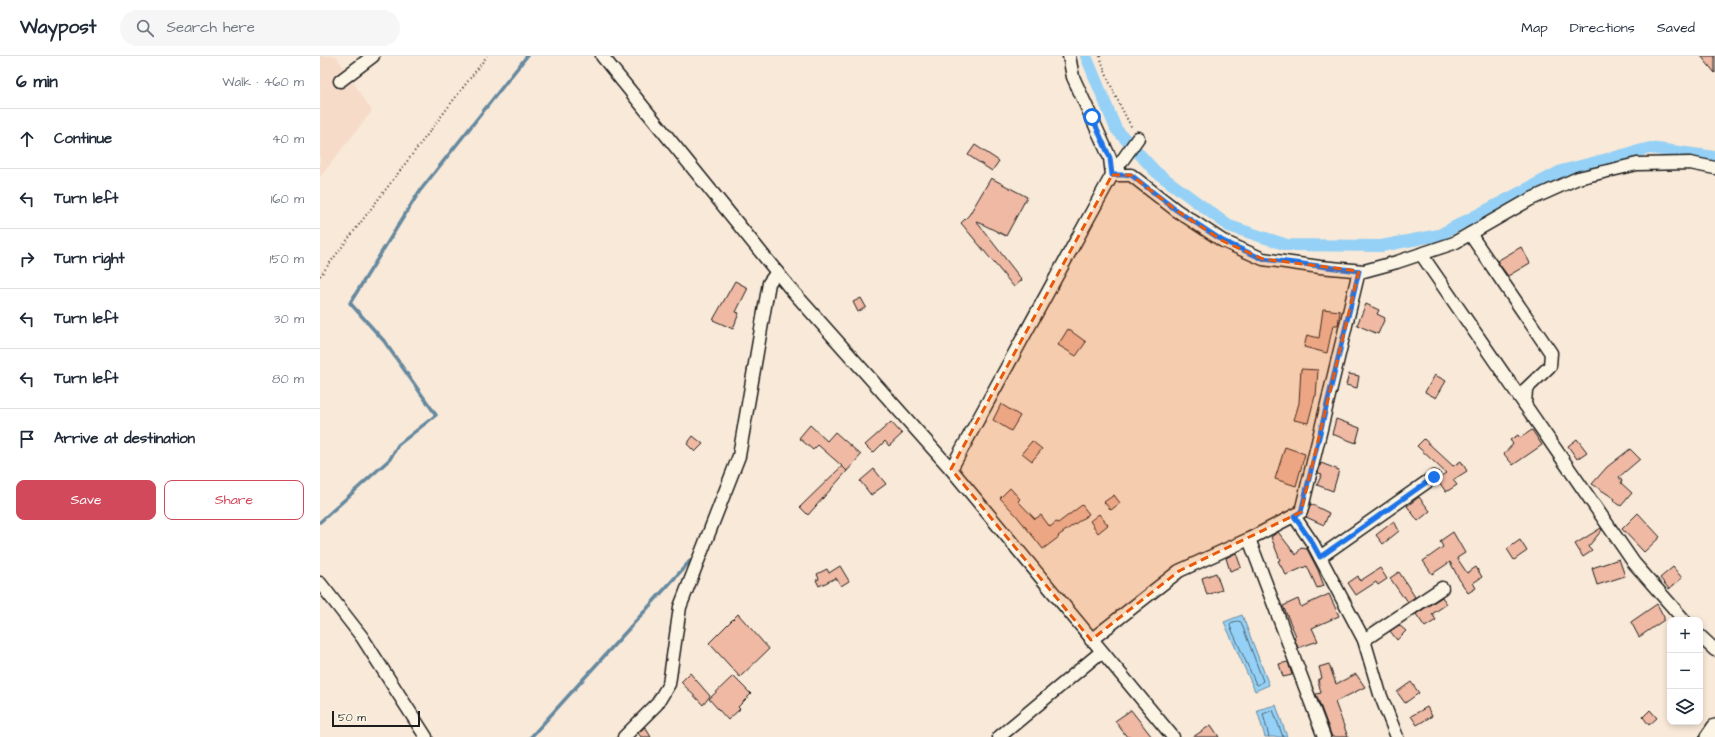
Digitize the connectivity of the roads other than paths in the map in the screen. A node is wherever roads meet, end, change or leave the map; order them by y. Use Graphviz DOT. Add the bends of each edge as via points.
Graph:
graph roads {
  1 [pos="373,56"];
  2 [pos="602,56"];
  3 [pos="1069,56"];
  4 [pos="340,81"];
  5 [pos="1138,138"];
  6 [pos="1715,168"];
  7 [pos="1112,175"];
  8 [pos="1470,234"];
  9 [pos="1421,254"];
  10 [pos="1359,271"];
  11 [pos="777,272"];
  12 [pos="1525,405"];
  13 [pos="951,469"];
  14 [pos="1434,477"];
  15 [pos="1294,516"];
  16 [pos="1249,539"];
  17 [pos="1320,557"];
  18 [pos="320,583"];
  19 [pos="1442,588"];
  20 [pos="1681,617"];
  21 [pos="1703,639"];
  22 [pos="1091,640"];
  23 [pos="1364,640"];
  24 [pos="1715,650"];
  25 [pos="1101,652"];
  26 [pos="1715,728"];
  27 [pos="426,737"];
  28 [pos="624,737"];
  29 [pos="998,737"];
  30 [pos="1173,737"];
  31 [pos="1324,737"];
  32 [pos="1397,737"];
  33 [pos="1708,737"];
  1 -- 4 [label="street"];
  2 -- 11 [label="street"];
  3 -- 7 [label="street" via="1074,77 1110,158"];
  5 -- 7 [label="street"];
  6 -- 8 [label="street" via="1690,163 1637,164 1578,178 1528,200"];
  7 -- 10 [label="street" via="1131,175 1176,210 1223,241 1263,259"];
  7 -- 13 [label="street"];
  8 -- 9 [label="street" via="1454,243"];
  8 -- 12 [label="street" via="1551,353 1550,366 1526,389"];
  9 -- 10 [label="street"];
  9 -- 12 [label="street"];
  10 -- 15 [label="street" via="1301,512"];
  11 -- 13 [label="street"];
  11 -- 28 [label="street" via="769,282 739,456 680,607 669,684 657,704"];
  12 -- 20 [label="street" via="1634,563"];
  13 -- 22 [label="street"];
  14 -- 17 [label="street"];
  15 -- 16 [label="street"];
  15 -- 17 [label="street"];
  16 -- 22 [label="street" via="1179,571"];
  16 -- 31 [label="street"];
  17 -- 23 [label="street"];
  18 -- 27 [label="street" via="362,637"];
  19 -- 23 [label="street"];
  21 -- 24 [label="street"];
  22 -- 25 [label="street"];
  23 -- 32 [label="street" via="1380,694"];
  25 -- 29 [label="street"];
  25 -- 30 [label="street"];
  26 -- 33 [label="main road"];
}
